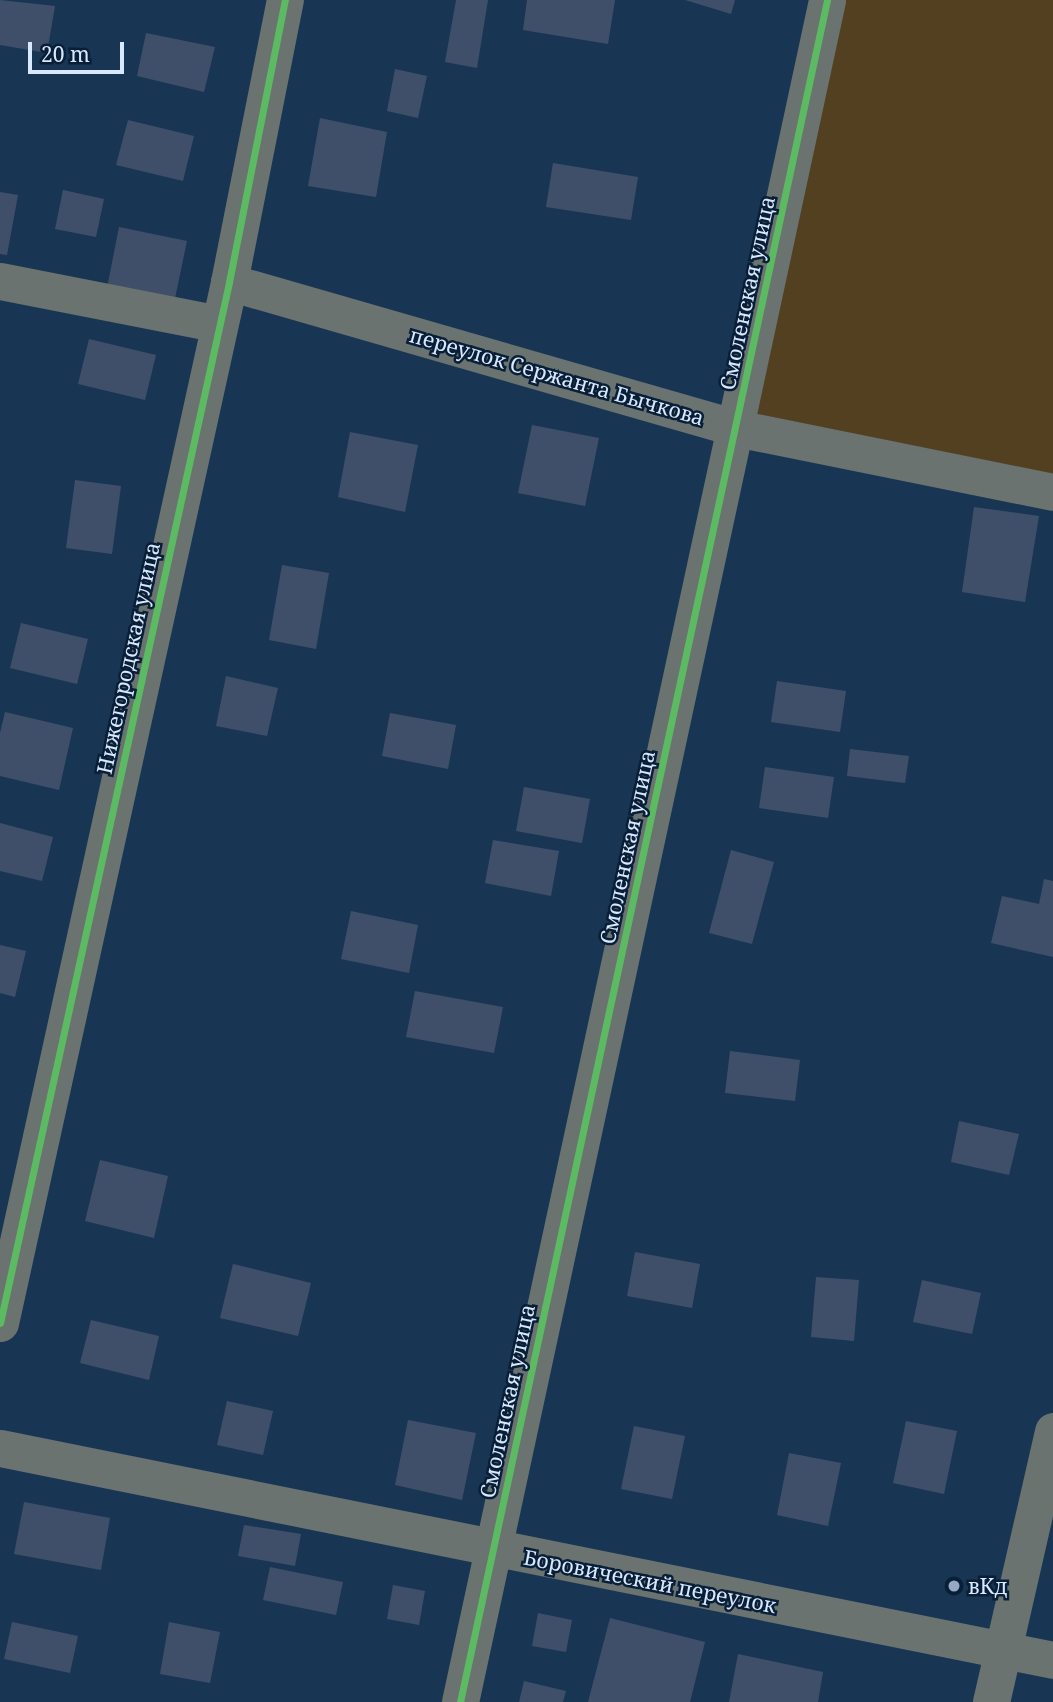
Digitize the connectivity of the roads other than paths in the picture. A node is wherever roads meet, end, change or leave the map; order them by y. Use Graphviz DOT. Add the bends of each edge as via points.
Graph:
graph roads {
  1 [pos="285,0"];
  2 [pos="827,0"];
  3 [pos="0,281"];
  4 [pos="229,282"];
  5 [pos="219,324"];
  6 [pos="736,428"];
  7 [pos="1053,492"];
  8 [pos="0,1323"];
  9 [pos="1053,1431"];
  10 [pos="0,1448"];
  11 [pos="492,1549"];
  12 [pos="1002,1650"];
  13 [pos="1053,1660"];
  14 [pos="460,1702"];
  15 [pos="991,1702"];
  1 -- 4 [label="street, Нижегородская улица"];
  2 -- 6 [label="street, Смоленская улица"];
  3 -- 5 [label="street"];
  4 -- 5 [label="street, Нижегородская улица"];
  4 -- 6 [label="street, переулок Сержанта Бычкова"];
  5 -- 8 [label="street, Нижегородская улица"];
  6 -- 7 [label="street, переулок Сержанта Бычкова"];
  6 -- 11 [label="street, Смоленская улица"];
  9 -- 12 [label="street"];
  10 -- 11 [label="street, Боровический переулок"];
  11 -- 12 [label="street, Боровический переулок"];
  11 -- 14 [label="street, Смоленская улица"];
  12 -- 13 [label="street, Боровический переулок"];
  12 -- 15 [label="street"];
}
